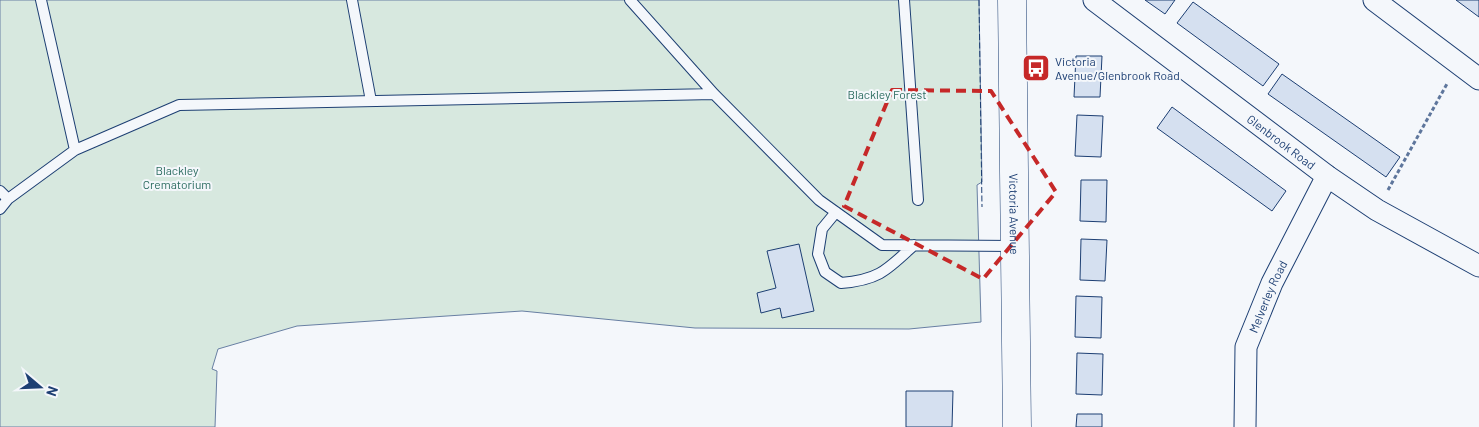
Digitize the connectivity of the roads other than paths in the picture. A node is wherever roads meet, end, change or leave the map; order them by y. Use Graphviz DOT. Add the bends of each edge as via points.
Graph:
graph roads {
  1 [pos="41,0"];
  2 [pos="352,0"];
  3 [pos="630,0"];
  4 [pos="904,0"];
  5 [pos="1012,0"];
  6 [pos="1094,0"];
  7 [pos="1374,0"];
  8 [pos="1479,79"];
  9 [pos="714,94"];
  10 [pos="371,101"];
  11 [pos="75,150"];
  12 [pos="1327,176"];
  13 [pos="0,191"];
  14 [pos="8,199"];
  15 [pos="918,200"];
  16 [pos="0,209"];
  17 [pos="836,212"];
  18 [pos="914,245"];
  19 [pos="1015,246"];
  20 [pos="1479,266"];
  21 [pos="1017,427"];
  22 [pos="1245,427"];
  1 -- 11 [label="lane"];
  2 -- 10 [label="lane"];
  3 -- 9 [label="lane"];
  4 -- 15 [label="lane"];
  5 -- 19 [label="main road, Victoria Avenue"];
  6 -- 12 [label="street, Glenbrook Road"];
  7 -- 8 [label="street"];
  9 -- 10 [label="lane"];
  9 -- 17 [label="lane" via="819,200"];
  10 -- 11 [label="lane" via="180,105"];
  11 -- 14 [label="lane"];
  12 -- 20 [label="street, Glenbrook Road" via="1377,210"];
  12 -- 22 [label="street, Melverley Road" via="1272,283 1246,347"];
  13 -- 14 [label="lane"];
  14 -- 16 [label="lane"];
  17 -- 18 [label="lane" via="882,245"];
  17 -- 18 [label="lane" via="822,229 818,254 825,272 840,283 862,282 885,272"];
  18 -- 19 [label="lane"];
  19 -- 21 [label="main road, Victoria Avenue"];
}
